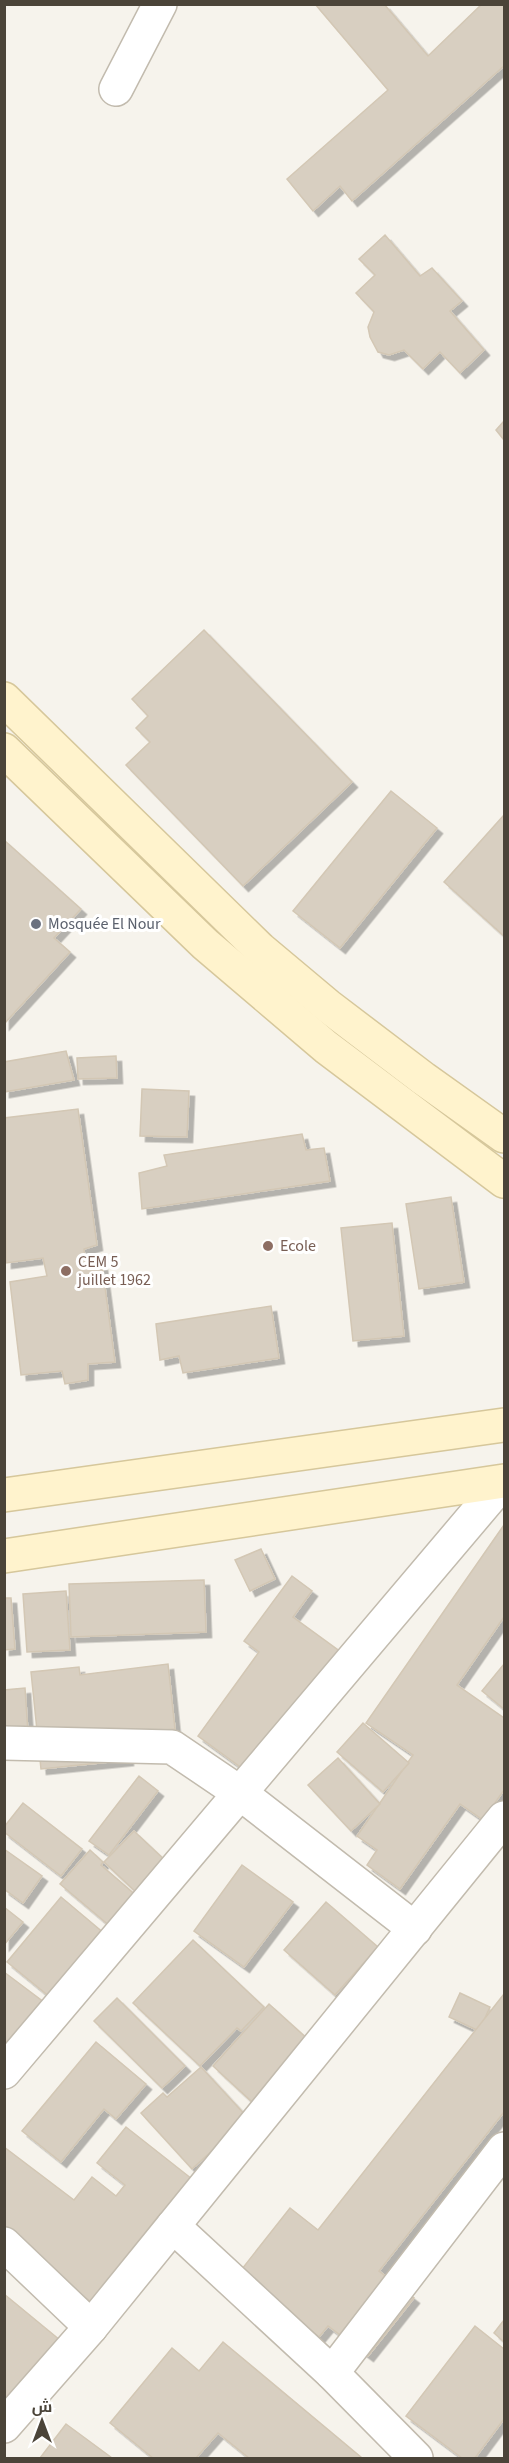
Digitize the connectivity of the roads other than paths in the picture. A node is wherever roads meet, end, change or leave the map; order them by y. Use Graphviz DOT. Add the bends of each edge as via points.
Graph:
graph roads {
  1 [pos="160,4"];
  2 [pos="116,89"];
  3 [pos="4,699"];
  4 [pos="4,750"];
  5 [pos="504,1136"];
  6 [pos="504,1181"];
  7 [pos="504,1425"];
  8 [pos="504,1482"];
  9 [pos="4,1495"];
  10 [pos="4,1556"];
  11 [pos="7,1746"];
  12 [pos="240,1793"];
  13 [pos="504,1818"];
  14 [pos="415,1929"];
  15 [pos="4,2072"];
  16 [pos="504,2149"];
  17 [pos="173,2226"];
  18 [pos="4,2244"];
  19 [pos="92,2327"];
  20 [pos="332,2373"];
  21 [pos="4,2426"];
  22 [pos="416,2458"];
  1 -- 2 [label="street"];
  3 -- 5 [label="street" via="260,949 354,1026"];
  4 -- 6 [label="street" via="205,944 326,1047"];
  7 -- 9 [label="street"];
  8 -- 10 [label="street"];
  8 -- 12 [label="street"];
  11 -- 12 [label="street" via="172,1747"];
  12 -- 14 [label="street"];
  12 -- 15 [label="street"];
  13 -- 14 [label="street"];
  14 -- 17 [label="street"];
  16 -- 20 [label="street"];
  17 -- 19 [label="street"];
  17 -- 20 [label="street"];
  18 -- 19 [label="street"];
  19 -- 21 [label="street"];
  20 -- 22 [label="street"];
}
